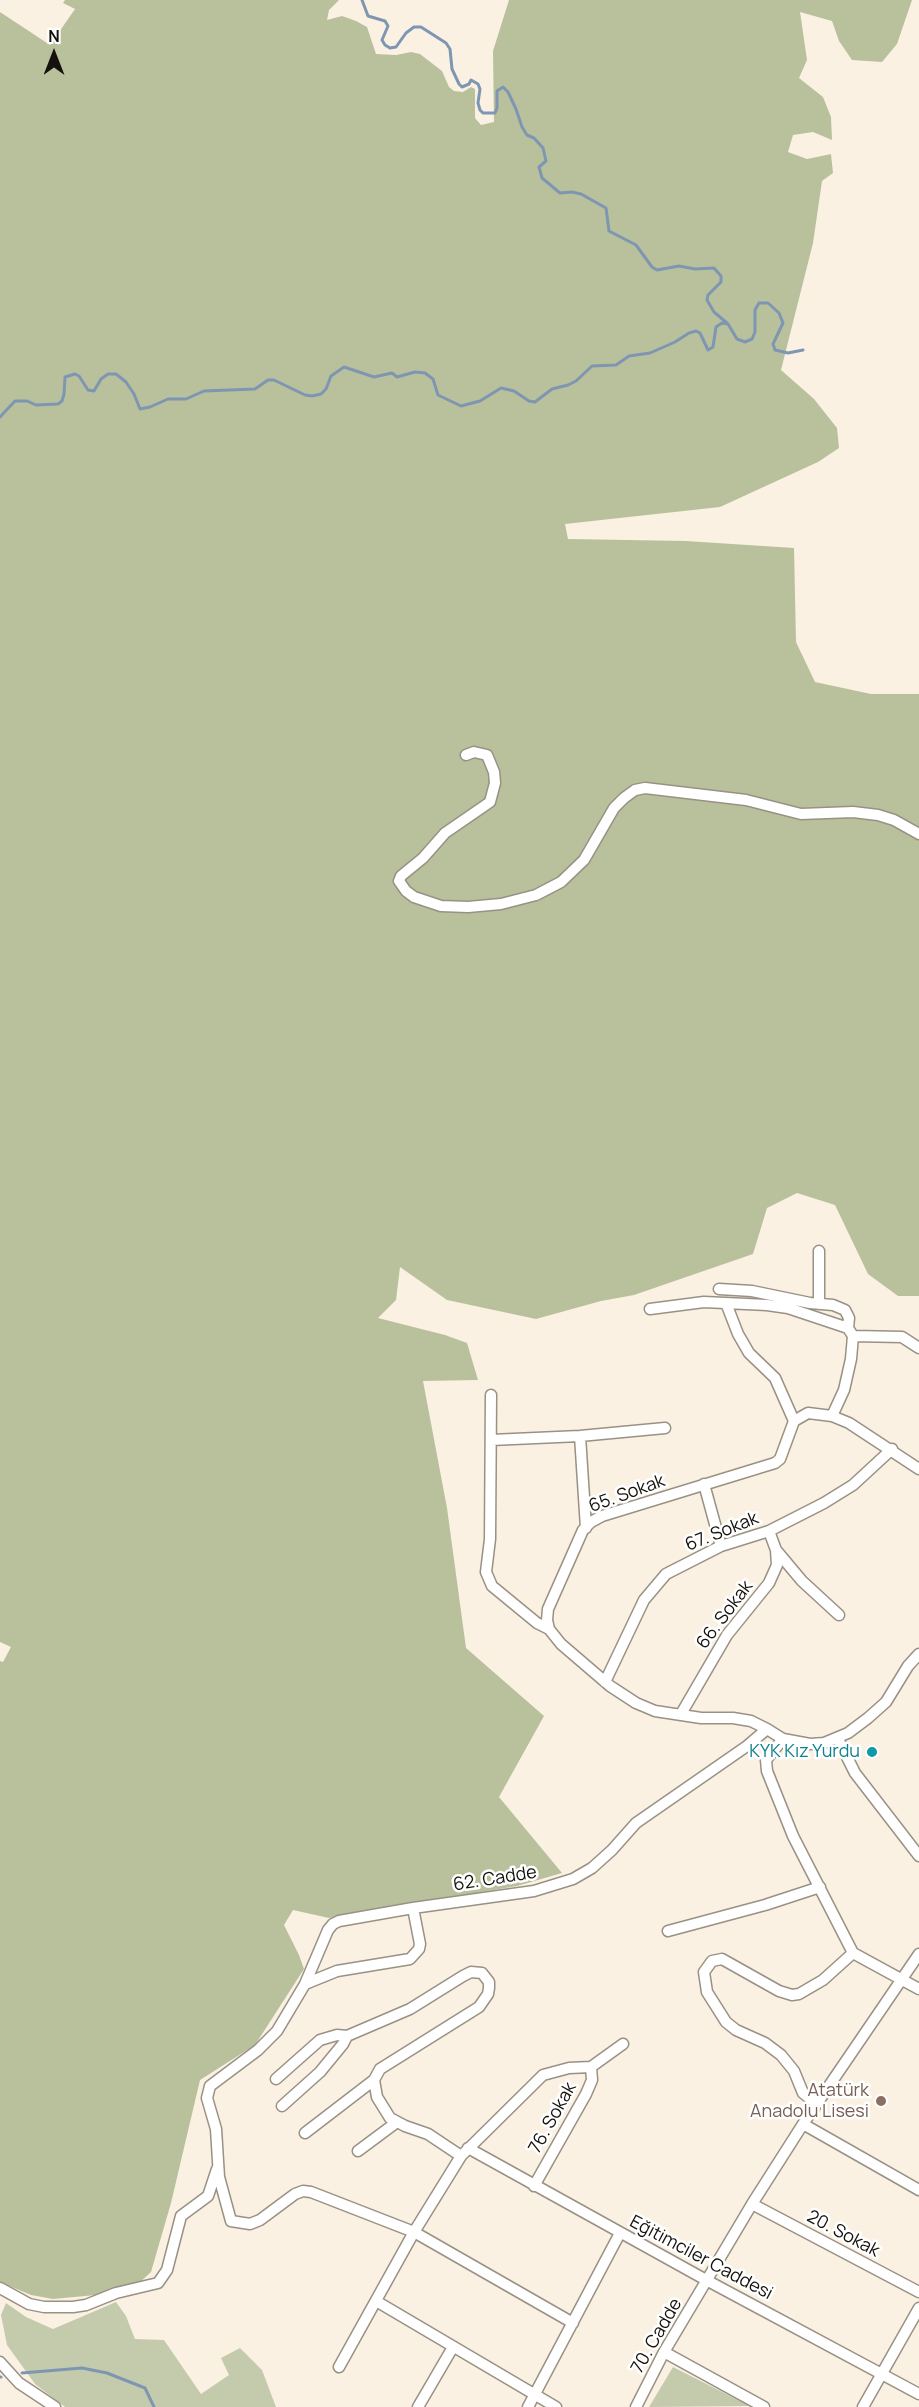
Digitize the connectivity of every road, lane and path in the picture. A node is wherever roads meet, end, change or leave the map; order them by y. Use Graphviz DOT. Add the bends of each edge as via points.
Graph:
graph roads {
  1 [pos="466,755"];
  2 [pos="919,834"];
  3 [pos="819,1251"];
  4 [pos="718,1289"];
  5 [pos="726,1303"];
  6 [pos="819,1304"];
  7 [pos="650,1309"];
  8 [pos="851,1332"];
  9 [pos="919,1348"];
  10 [pos="491,1395"];
  11 [pos="832,1416"];
  12 [pos="794,1421"];
  13 [pos="665,1428"];
  14 [pos="580,1436"];
  15 [pos="491,1440"];
  16 [pos="892,1449"];
  17 [pos="919,1468"];
  18 [pos="704,1484"];
  19 [pos="586,1528"];
  20 [pos="769,1531"];
  21 [pos="721,1546"];
  22 [pos="776,1550"];
  23 [pos="839,1615"];
  24 [pos="549,1629"];
  25 [pos="919,1654"];
  26 [pos="605,1682"];
  27 [pos="681,1714"];
  28 [pos="767,1729"];
  29 [pos="783,1739"];
  30 [pos="838,1739"];
  31 [pos="919,1856"];
  32 [pos="820,1887"];
  33 [pos="413,1908"];
  34 [pos="669,1931"];
  35 [pos="853,1953"];
  36 [pos="919,1954"];
  37 [pos="902,1980"];
  38 [pos="305,1984"];
  39 [pos="919,1989"];
  40 [pos="347,2036"];
  41 [pos="623,2044"];
  42 [pos="591,2067"];
  43 [pos="276,2079"];
  44 [pos="374,2080"];
  45 [pos="817,2104"];
  46 [pos="282,2106"];
  47 [pos="397,2122"];
  48 [pos="803,2124"];
  49 [pos="305,2133"];
  50 [pos="358,2151"];
  51 [pos="465,2152"];
  52 [pos="218,2166"];
  53 [pos="534,2186"];
  54 [pos="919,2190"];
  55 [pos="752,2204"];
  56 [pos="414,2232"];
  57 [pos="620,2233"];
  58 [pos="708,2282"];
  59 [pos="0,2288"];
  60 [pos="919,2292"];
  61 [pos="376,2301"];
  62 [pos="919,2308"];
  63 [pos="573,2322"];
  64 [pos="453,2347"];
  65 [pos="664,2352"];
  66 [pos="3,2364"];
  67 [pos="339,2367"];
  68 [pos="881,2374"];
  69 [pos="919,2394"];
  70 [pos="534,2395"];
  71 [pos="759,2406"];
  72 [pos="55,2407"];
  73 [pos="418,2407"];
  74 [pos="528,2407"];
  75 [pos="556,2407"];
  76 [pos="636,2407"];
  77 [pos="863,2407"];
  1 -- 2 [label="street" via="488,755 495,783 490,802 445,833 399,880 414,897 441,906 501,904 536,895 561,882 584,860 614,808 635,790 645,788 746,800 801,814 878,815"];
  3 -- 6 [label="street"];
  4 -- 6 [label="street" via="753,1291"];
  5 -- 7 [label="street"];
  5 -- 8 [label="street" via="788,1308"];
  5 -- 12 [label="street" via="738,1334 749,1353 775,1378"];
  6 -- 8 [label="street" via="845,1310"];
  8 -- 9 [label="street" via="902,1337"];
  8 -- 11 [label="street" via="844,1390"];
  10 -- 15 [label="street"];
  11 -- 12 [label="street" via="808,1413"];
  11 -- 16 [label="street"];
  12 -- 18 [label="street, 65. Sokak" via="775,1464"];
  13 -- 14 [label="street"];
  14 -- 15 [label="street"];
  14 -- 19 [label="street"];
  15 -- 24 [label="street" via="486,1572 492,1586"];
  16 -- 17 [label="street"];
  16 -- 20 [label="street, 67. Sokak" via="853,1485"];
  18 -- 19 [label="street, 65. Sokak" via="602,1516"];
  18 -- 21 [label="street"];
  19 -- 24 [label="street, 65. Sokak" via="548,1609"];
  20 -- 21 [label="street, 67. Sokak"];
  20 -- 22 [label="street"];
  21 -- 26 [label="street, 67. Sokak" via="660,1579 639,1610"];
  22 -- 23 [label="street"];
  22 -- 27 [label="street, 66. Sokak" via="777,1565 769,1583 727,1635"];
  24 -- 26 [label="street"];
  25 -- 30 [label="street" via="886,1702"];
  26 -- 27 [label="street" via="655,1711"];
  27 -- 28 [label="street" via="751,1721"];
  28 -- 29 [label="street"];
  28 -- 33 [label="street, 62. Cadde" via="636,1823 592,1868 573,1879 534,1891"];
  29 -- 30 [label="street" via="810,1744"];
  29 -- 32 [label="street" via="766,1760 767,1771 793,1836"];
  30 -- 31 [label="street" via="855,1773"];
  32 -- 34 [label="street"];
  32 -- 35 [label="street"];
  33 -- 38 [label="street, 62. Cadde" via="333,1924"];
  33 -- 38 [label="street" via="420,1944 410,1959 337,1971"];
  35 -- 37 [label="street"];
  35 -- 45 [label="street" via="823,1980 792,1995 722,1959 712,1961 704,1972 707,1992 726,2022 773,2048 790,2066 802,2093"];
  36 -- 37 [label="street, 70. Cadde"];
  37 -- 39 [label="street"];
  37 -- 45 [label="street, 70. Cadde"];
  38 -- 52 [label="street, 62. Cadde" via="270,2039 207,2091 216,2130"];
  40 -- 43 [label="street" via="320,2040"];
  40 -- 44 [label="street" via="410,2009 471,1972 486,1977 488,1994 479,2007 380,2068"];
  40 -- 46 [label="street" via="320,2072"];
  41 -- 42 [label="street, 76. Sokak"];
  42 -- 51 [label="street" via="543,2075"];
  42 -- 53 [label="street, 76. Sokak" via="592,2080 586,2094"];
  44 -- 47 [label="street" via="376,2097"];
  44 -- 49 [label="street"];
  45 -- 48 [label="street, 70. Cadde"];
  47 -- 50 [label="street"];
  47 -- 51 [label="street, Eğitimciler Caddesi"];
  48 -- 54 [label="street"];
  48 -- 55 [label="street, 70. Cadde"];
  51 -- 53 [label="street, Eğitimciler Caddesi"];
  51 -- 56 [label="street"];
  52 -- 56 [label="street, 62. Cadde" via="228,2216 234,2223 260,2220 303,2191"];
  52 -- 59 [label="street" via="208,2196 181,2216 167,2270 158,2283 73,2307 29,2304"];
  53 -- 57 [label="street, Eğitimciler Caddesi"];
  55 -- 58 [label="street, 70. Cadde"];
  55 -- 60 [label="street, 20. Sokak"];
  56 -- 61 [label="street"];
  56 -- 63 [label="street"];
  57 -- 58 [label="street, Eğitimciler Caddesi"];
  57 -- 63 [label="street"];
  58 -- 65 [label="street, 70. Cadde"];
  58 -- 68 [label="street, Eğitimciler Caddesi"];
  61 -- 64 [label="street"];
  61 -- 67 [label="street"];
  62 -- 68 [label="street"];
  63 -- 70 [label="street"];
  64 -- 70 [label="street"];
  64 -- 73 [label="street"];
  65 -- 71 [label="street"];
  65 -- 76 [label="street, 70. Cadde"];
  66 -- 72 [label="street" via="19,2383"];
  68 -- 69 [label="street, Eğitimciler Caddesi"];
  68 -- 77 [label="street"];
  70 -- 74 [label="street"];
  70 -- 75 [label="street"];
}
